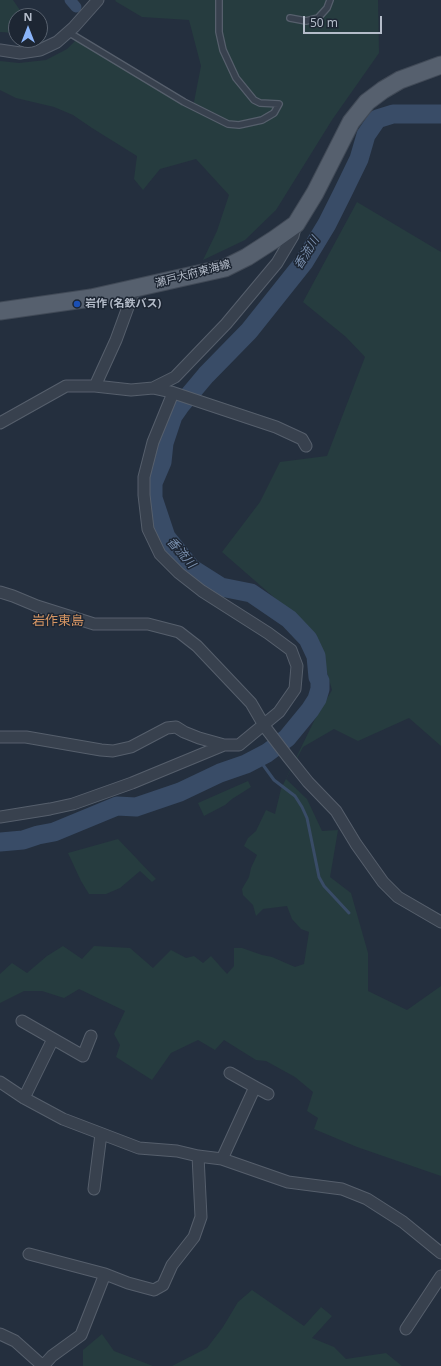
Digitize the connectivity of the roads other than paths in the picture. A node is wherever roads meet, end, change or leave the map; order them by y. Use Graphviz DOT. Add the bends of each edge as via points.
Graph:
graph roads {
  1 [pos="98,0"];
  2 [pos="330,0"];
  3 [pos="218,1"];
  4 [pos="290,18"];
  5 [pos="68,32"];
  6 [pos="0,50"];
  7 [pos="441,65"];
  8 [pos="296,224"];
  9 [pos="135,288"];
  10 [pos="0,311"];
  11 [pos="95,386"];
  12 [pos="153,388"];
  13 [pos="173,393"];
  14 [pos="0,423"];
  15 [pos="306,446"];
  16 [pos="0,592"];
  17 [pos="264,725"];
  18 [pos="0,737"];
  19 [pos="224,745"];
  20 [pos="0,817"];
  21 [pos="441,922"];
  22 [pos="22,1021"];
  23 [pos="91,1036"];
  24 [pos="53,1039"];
  25 [pos="230,1073"];
  26 [pos="0,1082"];
  27 [pos="255,1088"];
  28 [pos="268,1094"];
  29 [pos="24,1098"];
  30 [pos="101,1134"];
  31 [pos="198,1156"];
  32 [pos="222,1159"];
  33 [pos="94,1189"];
  34 [pos="441,1253"];
  35 [pos="29,1254"];
  36 [pos="105,1274"];
  37 [pos="441,1276"];
  38 [pos="406,1329"];
  39 [pos="0,1334"];
  40 [pos="43,1366"];
  1 -- 5 [label="street"];
  2 -- 4 [label="lane" via="318,18 306,21"];
  3 -- 5 [label="lane" via="222,50 236,78 254,100 260,103 279,104 274,114 262,120 239,125 228,124 184,102"];
  5 -- 6 [label="street" via="57,42 40,50 20,53"];
  7 -- 8 [label="main road, 瀬戸大府東海線" via="400,80 367,102 351,122 315,193"];
  8 -- 9 [label="main road, 瀬戸大府東海線" via="247,257 225,268"];
  8 -- 12 [label="street" via="277,263 226,324 175,378"];
  9 -- 10 [label="main road, 瀬戸大府東海線" via="91,298"];
  9 -- 11 [label="street" via="116,340"];
  11 -- 12 [label="street" via="131,390"];
  11 -- 14 [label="street" via="66,386"];
  12 -- 13 [label="street"];
  13 -- 15 [label="street" via="276,428 302,439"];
  13 -- 17 [label="street" via="153,442 144,477 148,529 160,554 179,573 291,650 297,666 295,689 279,712"];
  16 -- 17 [label="street" via="94,624 148,624 179,632 197,646 251,703"];
  17 -- 19 [label="street" via="238,745"];
  17 -- 21 [label="street" via="308,782 336,811 383,882 398,897"];
  18 -- 19 [label="street" via="26,738 113,751 131,747 166,728 176,727 199,738"];
  19 -- 20 [label="street" via="73,804"];
  22 -- 24 [label="street"];
  23 -- 24 [label="street" via="82,1056"];
  24 -- 29 [label="street"];
  25 -- 27 [label="street"];
  26 -- 29 [label="street"];
  27 -- 28 [label="street"];
  27 -- 32 [label="street"];
  29 -- 30 [label="street" via="63,1119"];
  30 -- 31 [label="street" via="139,1148 177,1151"];
  30 -- 33 [label="street"];
  31 -- 32 [label="street"];
  31 -- 36 [label="street" via="201,1218 194,1237 172,1265 163,1285 154,1290"];
  32 -- 34 [label="street" via="288,1182 342,1189 367,1199 403,1222"];
  35 -- 36 [label="street"];
  36 -- 40 [label="street" via="81,1335 52,1356"];
  37 -- 38 [label="street"];
  39 -- 40 [label="street" via="15,1341"];
}
